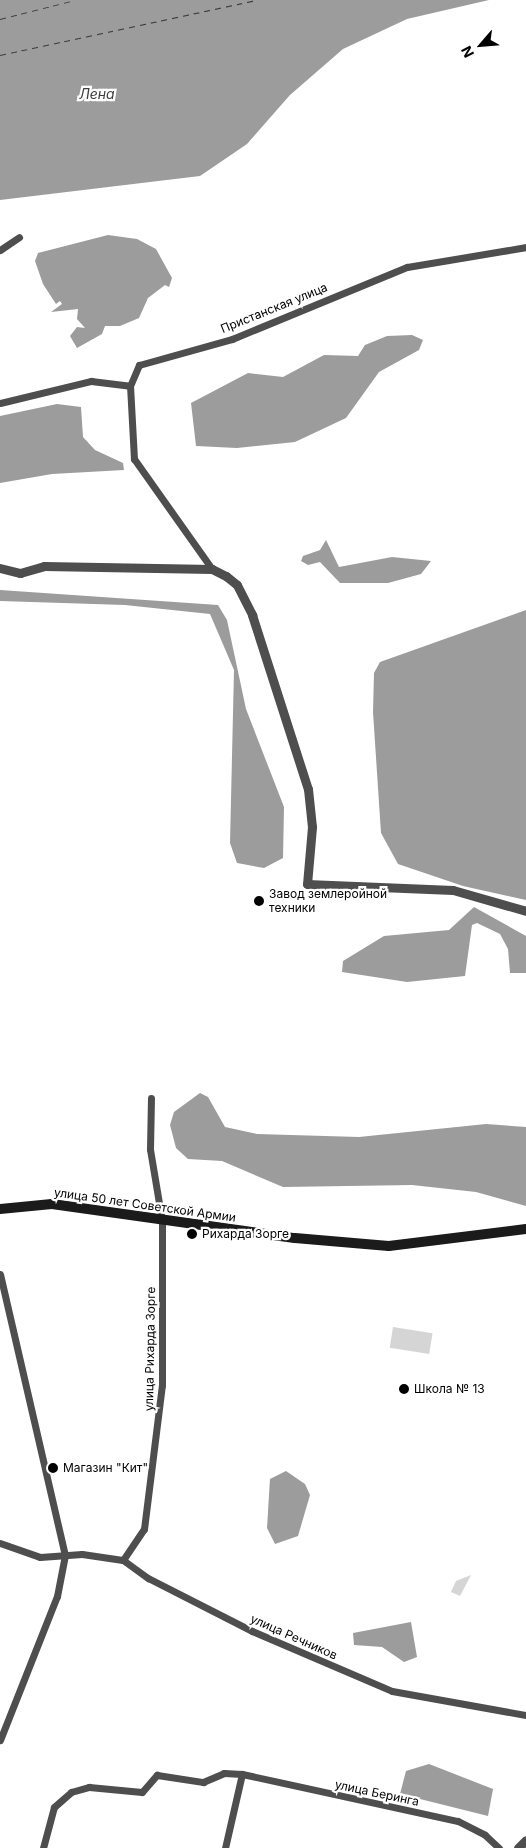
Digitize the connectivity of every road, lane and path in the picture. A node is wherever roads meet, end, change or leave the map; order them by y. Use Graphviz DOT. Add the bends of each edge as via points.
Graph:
graph roads {
  1 [pos="19,237"];
  2 [pos="526,247"];
  3 [pos="0,250"];
  4 [pos="130,386"];
  5 [pos="0,403"];
  6 [pos="0,568"];
  7 [pos="212,569"];
  8 [pos="526,911"];
  9 [pos="151,1098"];
  10 [pos="0,1209"];
  11 [pos="162,1221"];
  12 [pos="526,1229"];
  13 [pos="0,1274"];
  14 [pos="0,1543"];
  15 [pos="65,1555"];
  16 [pos="123,1560"];
  17 [pos="526,1715"];
  18 [pos="0,1740"];
  19 [pos="242,1774"];
  20 [pos="526,1840"];
  21 [pos="42,1848"];
  22 [pos="225,1848"];
  23 [pos="499,1848"];
  24 [pos="518,1848"];
  1 -- 3 [label="street"];
  2 -- 4 [label="street, Пристанская улица" via="407,267 232,339 144,361 135,369"];
  4 -- 5 [label="street" via="91,381"];
  4 -- 7 [label="street, Пристанская улица" via="134,459"];
  6 -- 7 [label="street" via="20,573 44,566"];
  7 -- 8 [label="street" via="237,585 252,615 308,789 312,827 307,884 453,890"];
  9 -- 11 [label="street, улица Рихарда Зорге" via="150,1149"];
  10 -- 11 [label="main road, улица 50 лет Советской Армии" via="30,1202"];
  11 -- 12 [label="main road, улица 50 лет Советской Армии" via="389,1246"];
  11 -- 16 [label="street, улица Рихарда Зорге" via="160,1416 144,1529"];
  13 -- 15 [label="street"];
  14 -- 15 [label="street" via="30,1555"];
  15 -- 16 [label="street"];
  15 -- 18 [label="street" via="57,1596"];
  16 -- 17 [label="street, улица Речников" via="148,1578 252,1631 392,1691"];
  19 -- 21 [label="street, улица Беринга" via="224,1773 203,1782 157,1775 142,1792 90,1787 70,1792 54,1807"];
  19 -- 22 [label="street"];
  19 -- 23 [label="street, улица Беринга" via="458,1821 485,1834"];
  20 -- 24 [label="street"];
}
